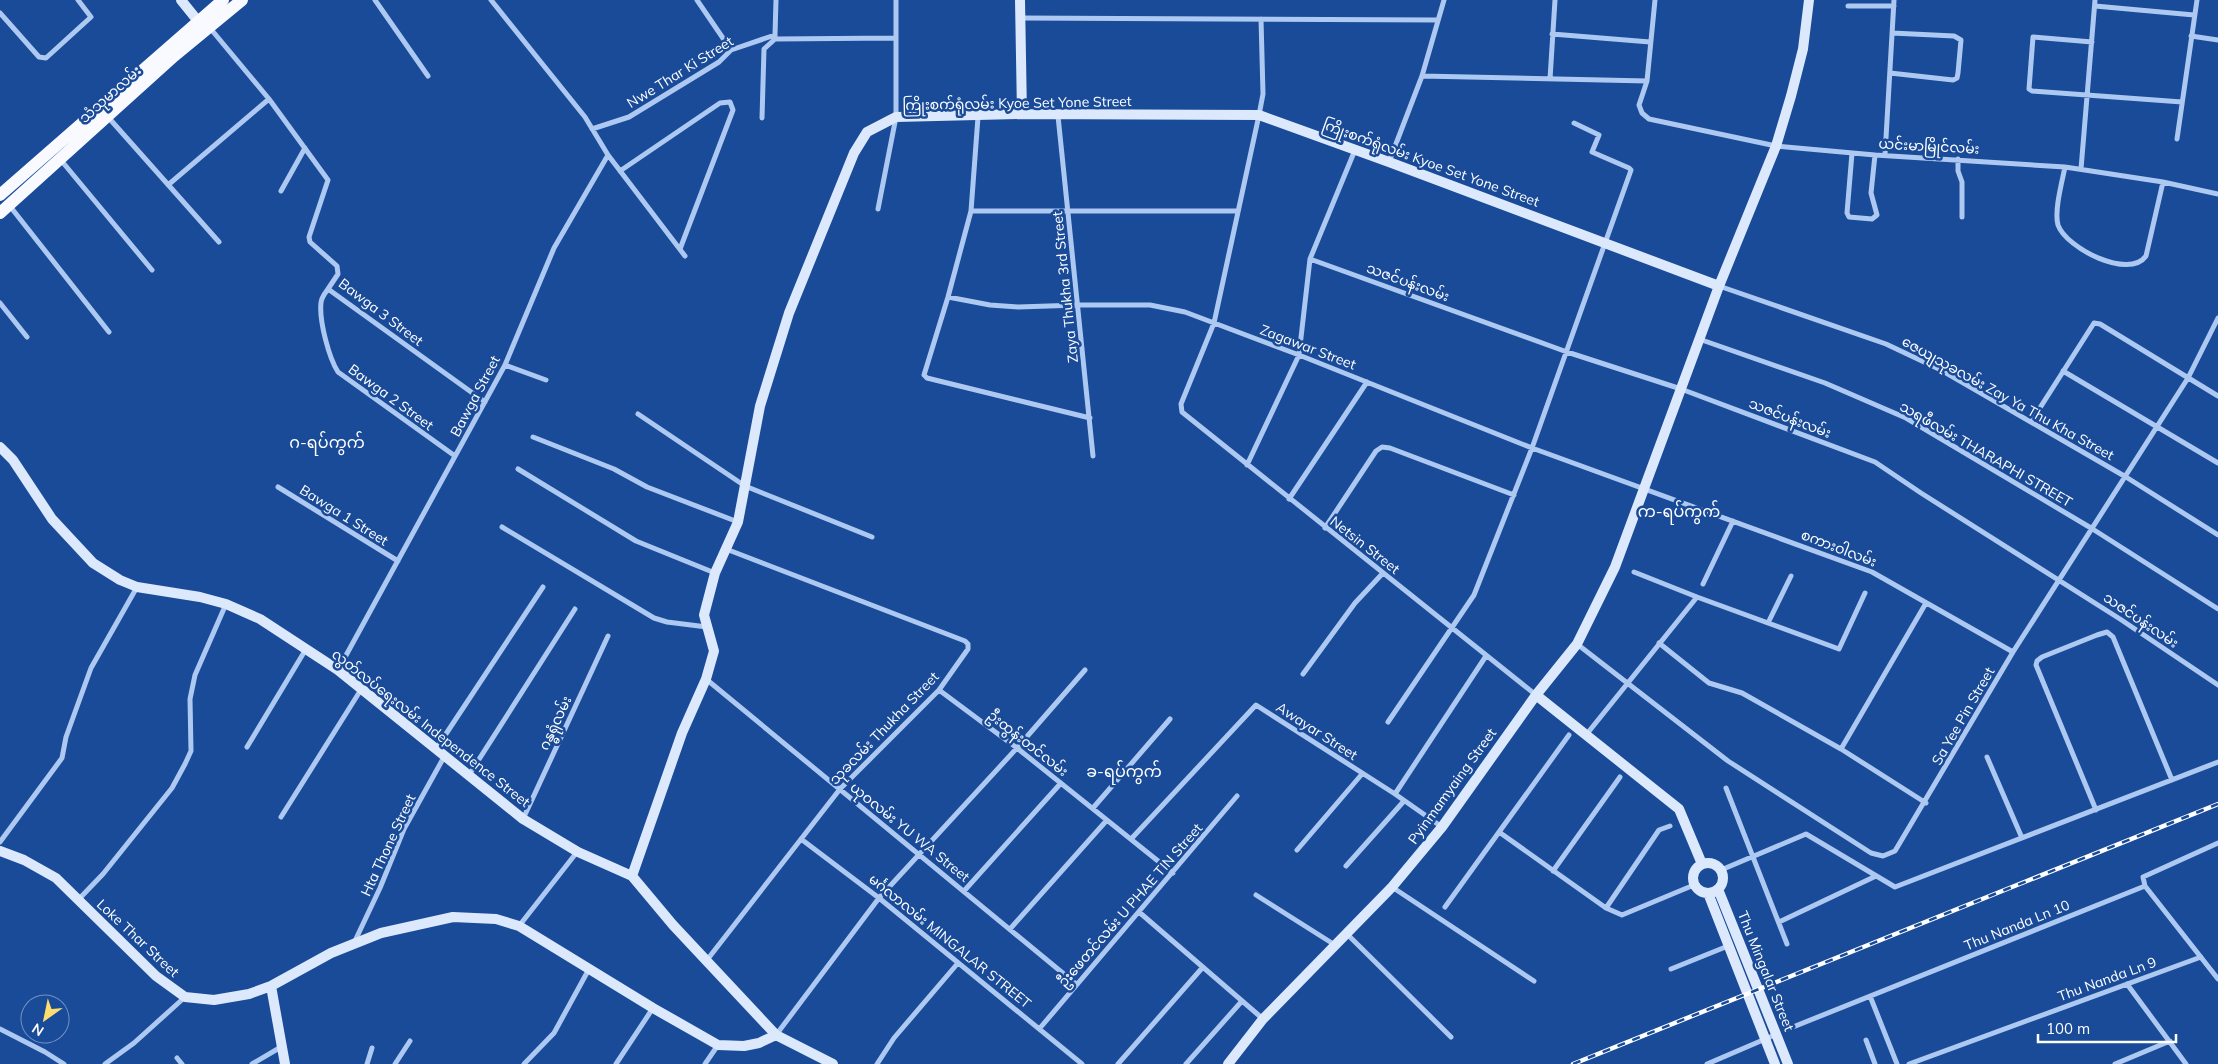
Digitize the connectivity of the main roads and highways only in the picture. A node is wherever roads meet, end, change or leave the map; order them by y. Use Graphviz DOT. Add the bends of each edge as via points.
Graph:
graph roads {
  1 [pos="223,0"];
  2 [pos="242,0"];
  3 [pos="203,24"];
  4 [pos="56,154"];
  5 [pos="0,194"];
  6 [pos="4,209"];
  1 -- 3 [label="main road, သံသုမာလမ်း"];
  2 -- 3 [label="main road, သံသုမာလမ်း"];
  3 -- 4 [label="main road, သံသုမာလမ်း"];
  4 -- 5 [label="main road, သံသုမာလမ်း"];
  4 -- 6 [label="main road, သံသုမာလမ်း"];
}
